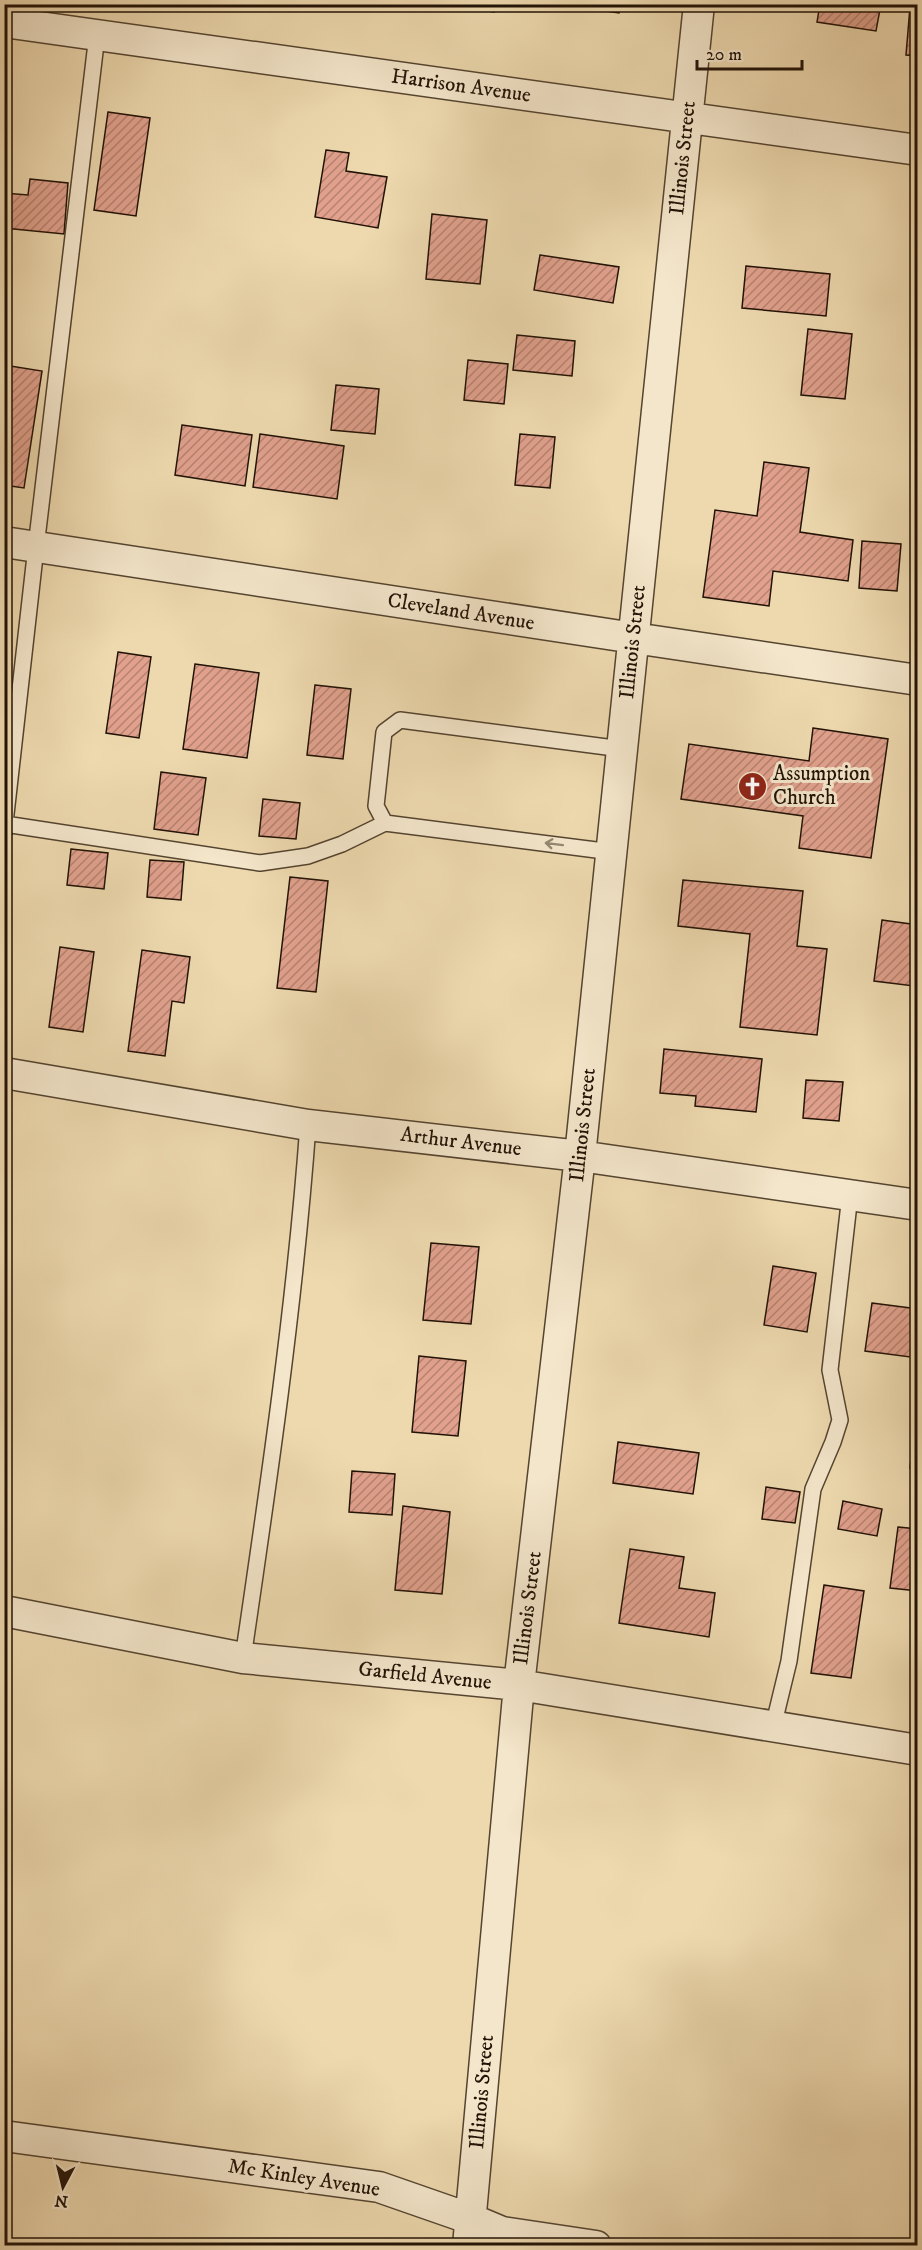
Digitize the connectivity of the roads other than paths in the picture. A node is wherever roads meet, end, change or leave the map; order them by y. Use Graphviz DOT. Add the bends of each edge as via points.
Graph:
graph roads {
  1 [pos="699,4"];
  2 [pos="4,22"];
  3 [pos="97,35"];
  4 [pos="687,118"];
  5 [pos="918,150"];
  6 [pos="4,542"];
  7 [pos="36,547"];
  8 [pos="634,638"];
  9 [pos="918,680"];
  10 [pos="622,748"];
  11 [pos="385,823"];
  12 [pos="5,828"];
  13 [pos="612,852"];
  14 [pos="4,1073"];
  15 [pos="308,1125"];
  16 [pos="580,1156"];
  17 [pos="850,1196"];
  18 [pos="918,1205"];
  19 [pos="4,1611"];
  20 [pos="243,1658"];
  21 [pos="519,1685"];
  22 [pos="773,1726"];
  23 [pos="918,1750"];
  24 [pos="4,2136"];
  25 [pos="469,2232"];
  26 [pos="596,2246"];
  1 -- 4 [label="street, Illinois Street"];
  2 -- 3 [label="street, Harrison Avenue"];
  3 -- 4 [label="street, Harrison Avenue"];
  3 -- 7 [label="lane"];
  4 -- 5 [label="street, Harrison Avenue"];
  4 -- 8 [label="street, Illinois Street"];
  6 -- 7 [label="street, Cleveland Avenue"];
  7 -- 8 [label="street, Cleveland Avenue"];
  7 -- 12 [label="lane"];
  8 -- 9 [label="street, Cleveland Avenue"];
  8 -- 10 [label="street, Illinois Street"];
  10 -- 11 [label="lane" via="400,720 384,732 376,806"];
  10 -- 13 [label="street, Illinois Street"];
  11 -- 12 [label="lane" via="308,856 260,863"];
  13 -- 11 [label="lane, one-way"];
  13 -- 16 [label="street, Illinois Street"];
  14 -- 15 [label="street, Arthur Avenue"];
  15 -- 16 [label="street, Arthur Avenue"];
  15 -- 20 [label="lane" via="284,1373"];
  16 -- 17 [label="street, Arthur Avenue"];
  16 -- 21 [label="street, Illinois Street"];
  17 -- 18 [label="street, Arthur Avenue"];
  17 -- 22 [label="lane" via="830,1370 840,1420 813,1489 789,1661"];
  19 -- 20 [label="street, Garfield Avenue"];
  20 -- 21 [label="street, Garfield Avenue"];
  21 -- 22 [label="street, Garfield Avenue"];
  21 -- 25 [label="street, Illinois Street"];
  22 -- 23 [label="street, Garfield Avenue"];
  24 -- 25 [label="street, Mc Kinley Avenue" via="379,2187"];
  25 -- 26 [label="street, Mc Kinley Avenue" via="502,2232"];
}
